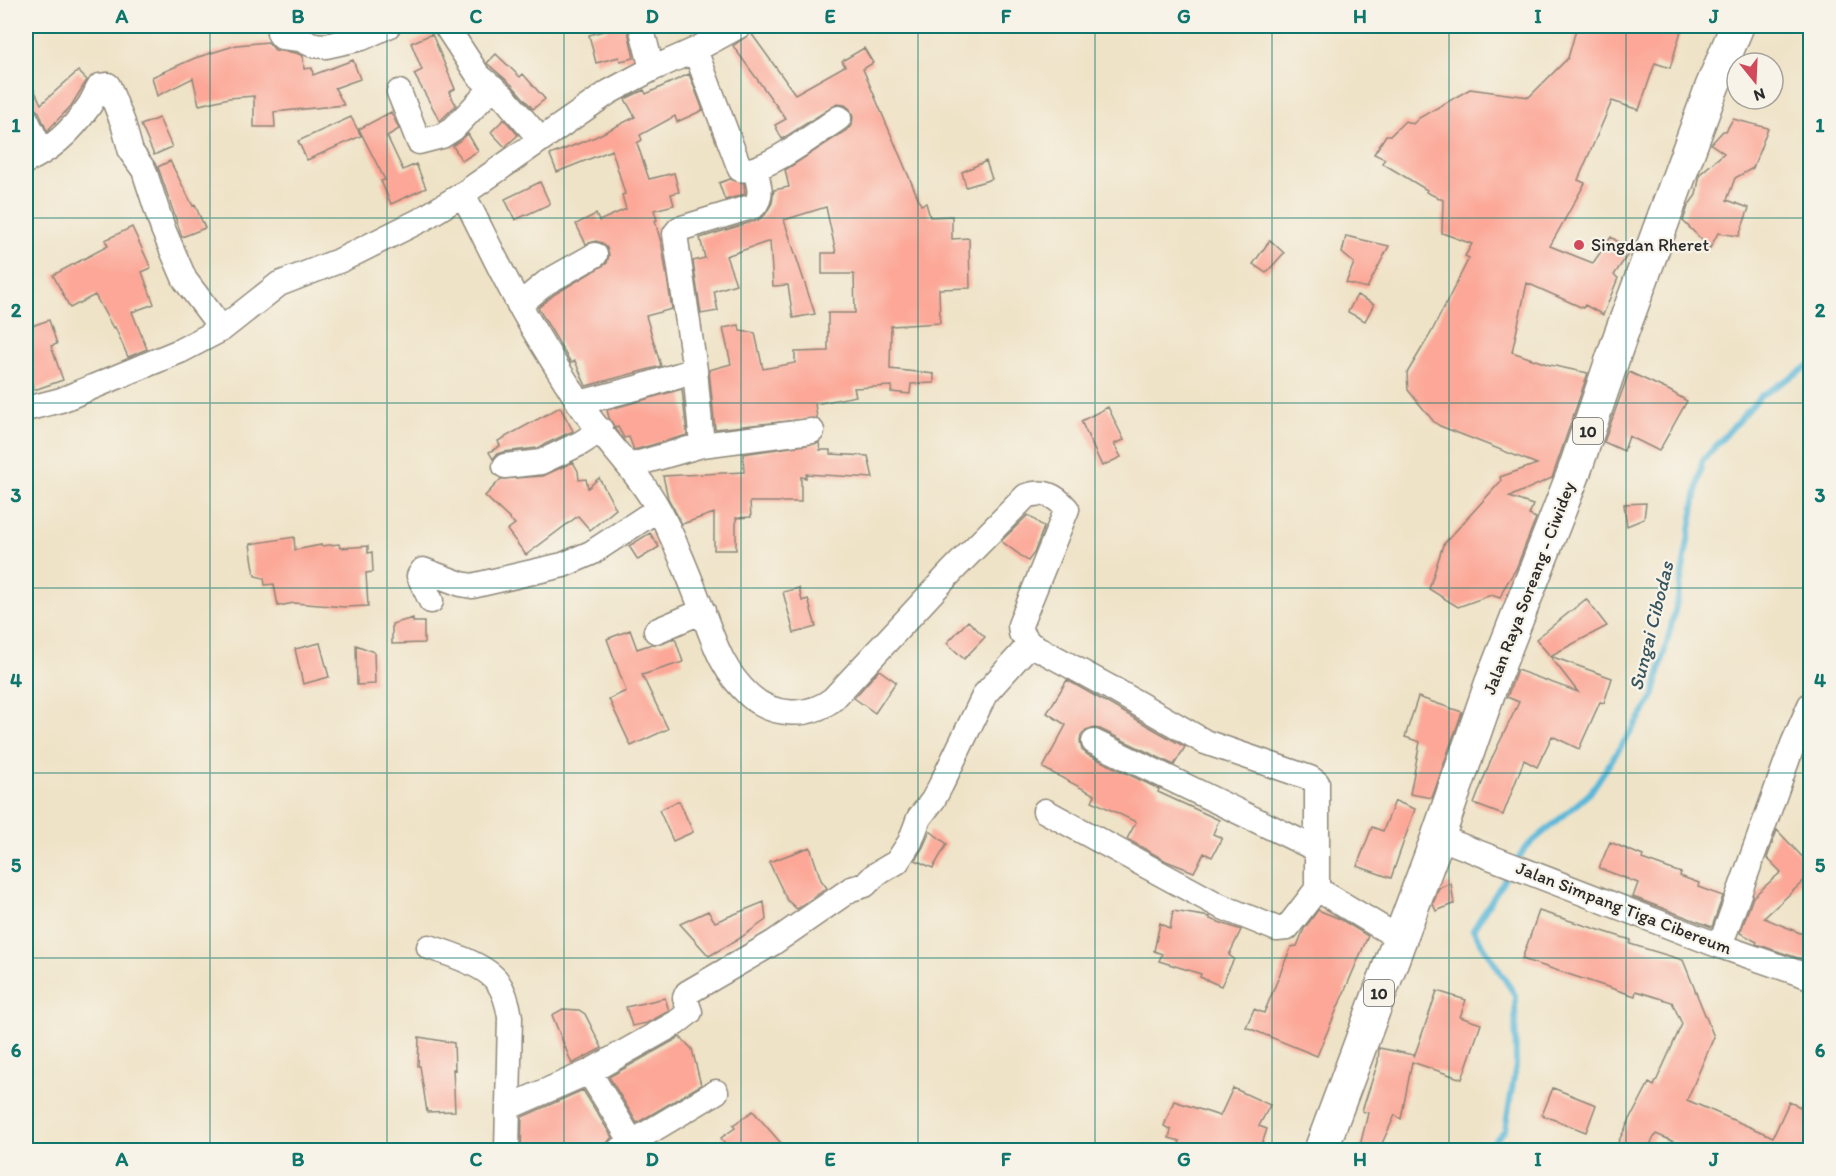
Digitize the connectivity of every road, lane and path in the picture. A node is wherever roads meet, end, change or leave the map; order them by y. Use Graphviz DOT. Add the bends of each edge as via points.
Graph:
graph roads {
  1 [pos="279,26"];
  2 [pos="388,26"];
  3 [pos="446,26"];
  4 [pos="641,26"];
  5 [pos="738,26"];
  6 [pos="1737,26"];
  7 [pos="695,50"];
  8 [pos="652,69"];
  9 [pos="493,87"];
  10 [pos="399,92"];
  11 [pos="839,118"];
  12 [pos="26,119"];
  13 [pos="540,139"];
  14 [pos="34,156"];
  15 [pos="755,169"];
  16 [pos="464,194"];
  17 [pos="595,255"];
  18 [pos="519,304"];
  19 [pos="222,329"];
  20 [pos="695,370"];
  21 [pos="579,403"];
  22 [pos="26,409"];
  23 [pos="601,430"];
  24 [pos="812,431"];
  25 [pos="702,445"];
  26 [pos="505,466"];
  27 [pos="629,466"];
  28 [pos="658,509"];
  29 [pos="431,601"];
  30 [pos="703,611"];
  31 [pos="656,631"];
  32 [pos="1030,644"];
  33 [pos="1810,705"];
  34 [pos="1094,742"];
  35 [pos="1045,810"];
  36 [pos="1438,837"];
  37 [pos="1316,849"];
  38 [pos="1317,889"];
  39 [pos="1400,938"];
  40 [pos="1720,946"];
  41 [pos="429,947"];
  42 [pos="1810,977"];
  43 [pos="589,1072"];
  44 [pos="716,1092"];
  45 [pos="509,1107"];
  46 [pos="626,1146"];
  47 [pos="507,1150"];
  48 [pos="1321,1150"];
  1 -- 2 [label="street" via="282,37 326,46 362,38"];
  3 -- 9 [label="street" via="478,75"];
  4 -- 8 [label="street"];
  5 -- 7 [label="street"];
  6 -- 36 [label="highway, Jalan Raya Soreang - Ciwidey / 10"];
  7 -- 8 [label="street"];
  7 -- 15 [label="street" via="740,169"];
  8 -- 13 [label="street" via="609,92"];
  9 -- 10 [label="street" via="453,129 419,142"];
  9 -- 13 [label="street"];
  11 -- 15 [label="street"];
  12 -- 14 [label="street"];
  13 -- 16 [label="street"];
  14 -- 19 [label="street" via="74,125 100,86 108,85 131,152 144,170 185,279"];
  15 -- 20 [label="street" via="760,192 754,206 679,229 675,234"];
  16 -- 18 [label="street"];
  16 -- 19 [label="street" via="340,260 279,284"];
  17 -- 18 [label="street" via="547,282"];
  18 -- 21 [label="street"];
  19 -- 22 [label="street" via="180,351 61,400"];
  20 -- 21 [label="street"];
  20 -- 25 [label="street"];
  21 -- 23 [label="street"];
  23 -- 26 [label="street" via="541,462"];
  23 -- 27 [label="street"];
  24 -- 25 [label="street"];
  25 -- 27 [label="street"];
  27 -- 28 [label="street"];
  28 -- 29 [label="street" via="591,553 544,570 472,586 423,570 419,576"];
  28 -- 30 [label="street"];
  30 -- 31 [label="street"];
  30 -- 32 [label="street" via="732,678 752,698 770,709 813,711 833,699 1018,502 1035,493 1053,495 1067,509 1020,625"];
  32 -- 37 [label="street" via="1205,742 1311,778 1318,790"];
  32 -- 43 [label="street" via="985,694 941,785 897,862 773,943 687,993 690,1012 684,1018"];
  33 -- 40 [label="street" via="1792,744"];
  34 -- 37 [label="street"];
  35 -- 38 [label="street" via="1220,906 1277,929 1287,928"];
  36 -- 39 [label="highway, Jalan Raya Soreang - Ciwidey / 10"];
  36 -- 40 [label="street, Jalan Simpang Tiga Cibereum"];
  37 -- 38 [label="street"];
  38 -- 39 [label="street"];
  39 -- 48 [label="highway, Jalan Raya Soreang - Ciwidey / 10"];
  40 -- 42 [label="street, Jalan Simpang Tiga Cibereum"];
  41 -- 45 [label="street" via="463,958 496,979 506,997 510,1017"];
  43 -- 45 [label="street"];
  43 -- 46 [label="street"];
  44 -- 46 [label="street"];
  45 -- 47 [label="street"];
}
